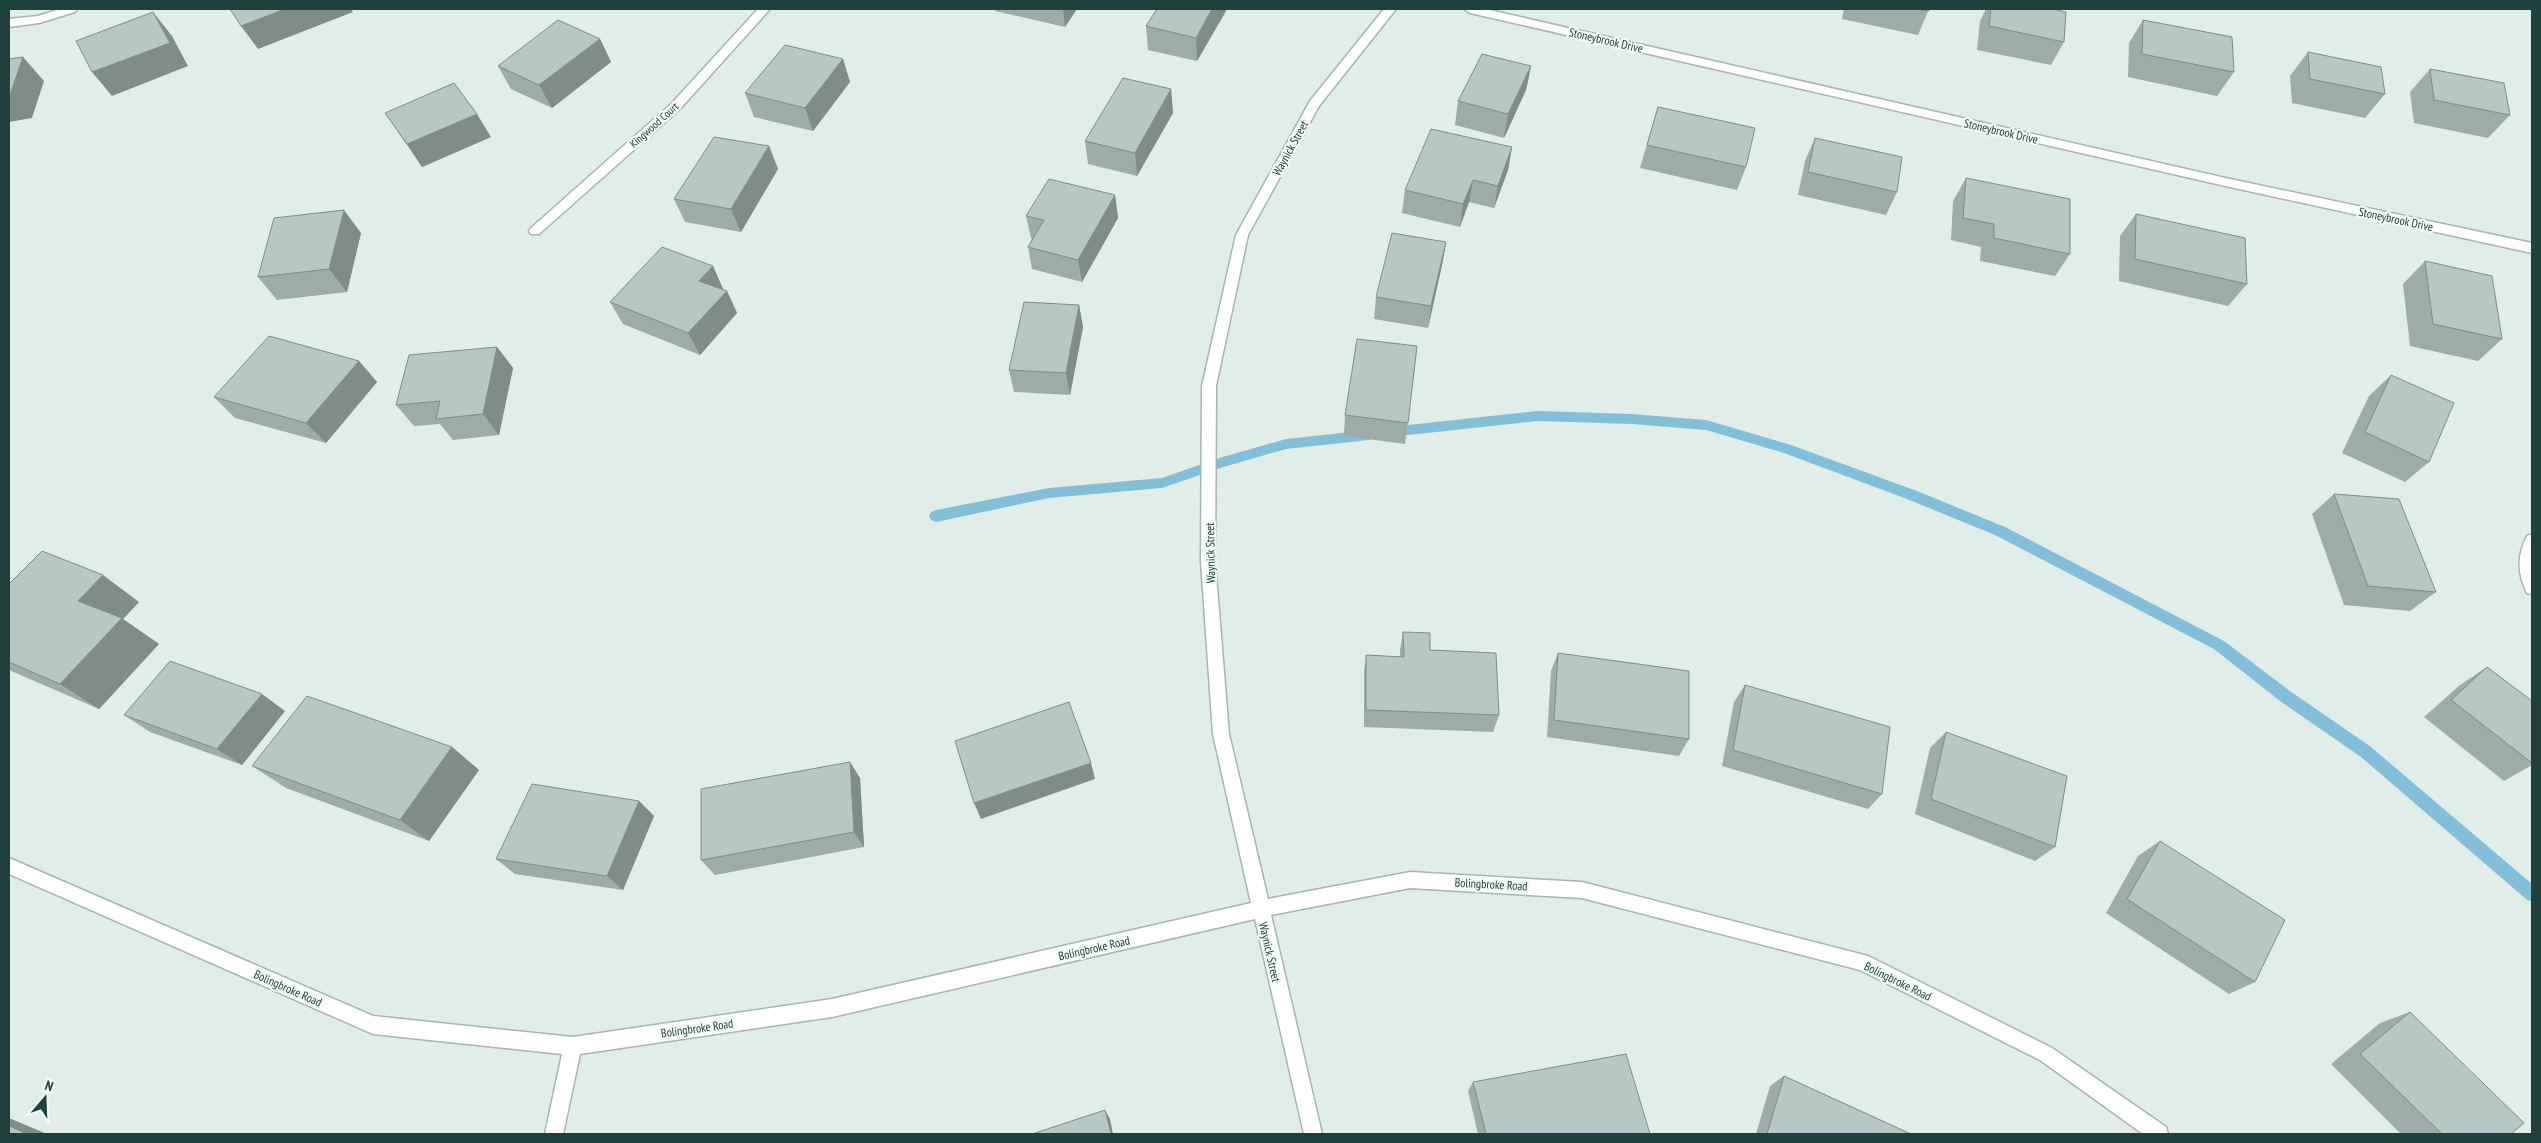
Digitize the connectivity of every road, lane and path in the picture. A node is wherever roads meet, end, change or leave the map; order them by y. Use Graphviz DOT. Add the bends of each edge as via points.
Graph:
graph roads {
  1 [pos="71,9"];
  2 [pos="764,9"];
  3 [pos="1390,9"];
  4 [pos="1470,9"];
  5 [pos="9,23"];
  6 [pos="535,231"];
  7 [pos="2532,248"];
  8 [pos="2532,540"];
  9 [pos="2532,588"];
  10 [pos="9,866"];
  11 [pos="1260,909"];
  12 [pos="573,1046"];
  13 [pos="554,1134"];
  14 [pos="1313,1134"];
  15 [pos="2159,1134"];
  1 -- 5 [label="street" via="39,19"];
  2 -- 6 [label="street, Kingwood Court" via="676,106"];
  3 -- 11 [label="street, Waynick Street" via="1314,104 1242,235 1209,386 1208,562 1221,734"];
  4 -- 7 [label="street, Stoneybrook Drive" via="2212,179"];
  8 -- 9 [label="street" via="2525,561"];
  10 -- 12 [label="street, Bolingbroke Road" via="373,1025"];
  11 -- 12 [label="street, Bolingbroke Road" via="832,1008"];
  11 -- 14 [label="street, Waynick Street"];
  11 -- 15 [label="street, Bolingbroke Road" via="1410,880 1582,890 1862,962 2046,1054"];
  12 -- 13 [label="street"];
}
